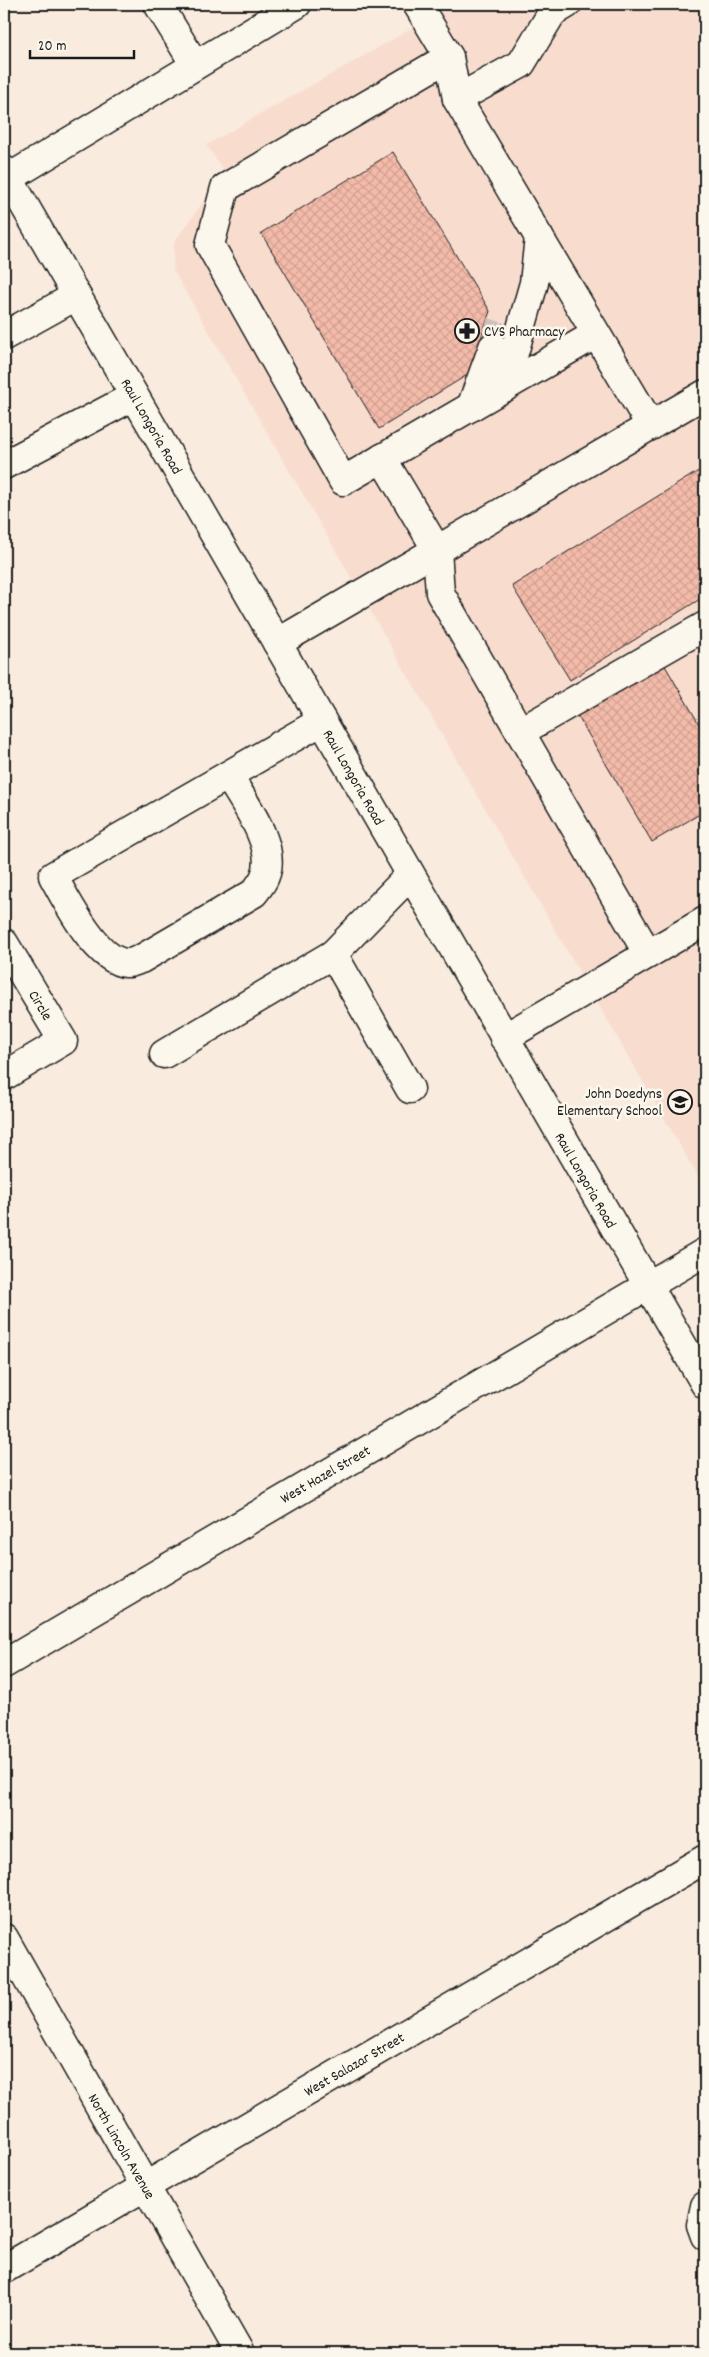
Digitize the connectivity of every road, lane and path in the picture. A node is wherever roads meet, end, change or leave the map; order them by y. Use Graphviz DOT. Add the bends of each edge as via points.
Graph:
graph roads {
  1 [pos="158,4"];
  2 [pos="297,4"];
  3 [pos="416,4"];
  4 [pos="568,4"];
  5 [pos="449,57"];
  6 [pos="195,65"];
  7 [pos="457,99"];
  8 [pos="5,176"];
  9 [pos="539,237"];
  10 [pos="534,283"];
  11 [pos="76,296"];
  12 [pos="596,334"];
  13 [pos="4,336"];
  14 [pos="504,388"];
  15 [pos="705,394"];
  16 [pos="134,396"];
  17 [pos="471,407"];
  18 [pos="650,426"];
  19 [pos="382,458"];
  20 [pos="4,465"];
  21 [pos="437,550"];
  22 [pos="705,626"];
  23 [pos="277,643"];
  24 [pos="322,721"];
  25 [pos="520,732"];
  26 [pos="228,775"];
  27 [pos="410,875"];
  28 [pos="705,921"];
  29 [pos="4,944"];
  30 [pos="333,954"];
  31 [pos="648,954"];
  32 [pos="504,1038"];
  33 [pos="164,1054"];
  34 [pos="4,1076"];
  35 [pos="410,1089"];
  36 [pos="705,1252"];
  37 [pos="646,1285"];
  38 [pos="705,1384"];
  39 [pos="4,1664"];
  40 [pos="705,1859"];
  41 [pos="4,1938"];
  42 [pos="145,2186"];
  43 [pos="705,2206"];
  44 [pos="705,2236"];
  45 [pos="4,2269"];
  46 [pos="240,2353"];
  1 -- 6 [label="street"];
  2 -- 6 [label="street"];
  3 -- 5 [label="street"];
  4 -- 7 [label="street" via="552,13 521,64"];
  5 -- 7 [label="street"];
  5 -- 19 [label="street" via="225,188 210,245 342,481"];
  6 -- 8 [label="street"];
  7 -- 9 [label="street"];
  8 -- 11 [label="street, Raul Longoria Road"];
  9 -- 10 [label="street"];
  9 -- 12 [label="street"];
  10 -- 14 [label="street"];
  10 -- 17 [label="street" via="497,335"];
  11 -- 13 [label="street"];
  11 -- 16 [label="street, Raul Longoria Road"];
  12 -- 14 [label="street"];
  12 -- 18 [label="street"];
  14 -- 17 [label="street"];
  15 -- 18 [label="street"];
  16 -- 20 [label="street"];
  16 -- 23 [label="street, Raul Longoria Road"];
  17 -- 19 [label="street"];
  18 -- 21 [label="street"];
  19 -- 21 [label="street"];
  21 -- 23 [label="street"];
  21 -- 25 [label="street" via="440,593"];
  22 -- 25 [label="street"];
  23 -- 24 [label="street, Raul Longoria Road"];
  24 -- 26 [label="street"];
  24 -- 27 [label="street, Raul Longoria Road"];
  25 -- 31 [label="street"];
  26 -- 26 [label="street" via="261,834 268,855 266,875 254,893 149,954 128,964 114,960 84,930 53,876"];
  27 -- 30 [label="street"];
  27 -- 32 [label="street, Raul Longoria Road"];
  28 -- 31 [label="street"];
  29 -- 34 [label="street, Circle" via="63,1042"];
  30 -- 33 [label="street"];
  30 -- 35 [label="street"];
  31 -- 32 [label="street"];
  32 -- 37 [label="street, Raul Longoria Road"];
  36 -- 37 [label="street, West Hazel Street"];
  37 -- 38 [label="street, Raul Longoria Road"];
  37 -- 39 [label="street, West Hazel Street"];
  40 -- 42 [label="street, West Salazar Street"];
  41 -- 42 [label="street, North Lincoln Avenue"];
  42 -- 45 [label="street, West Salazar Street"];
  42 -- 46 [label="street, North Lincoln Avenue"];
  43 -- 44 [label="street" via="701,2225"];
}
